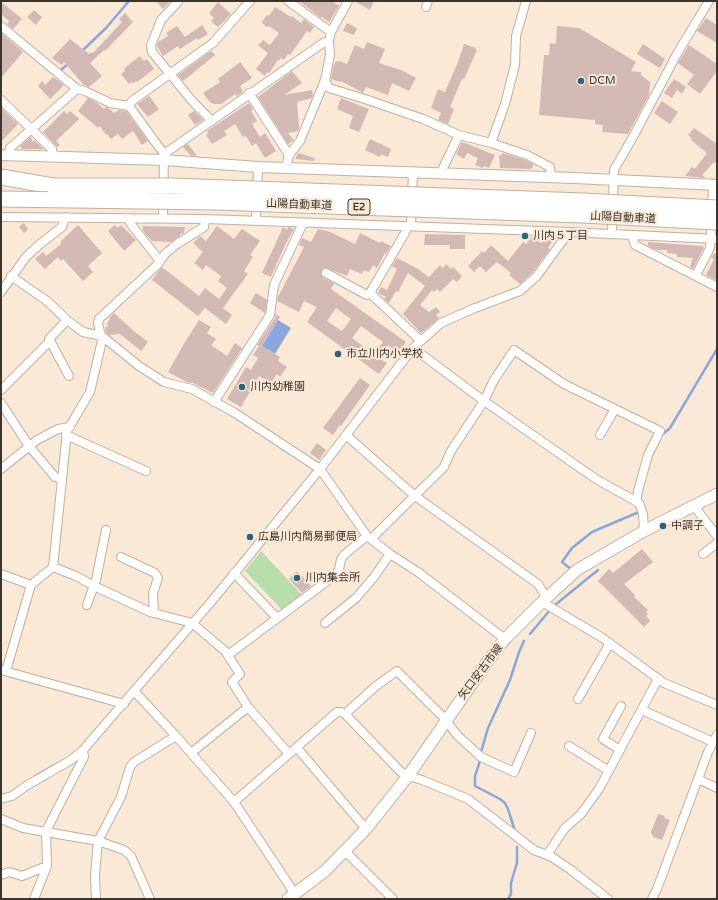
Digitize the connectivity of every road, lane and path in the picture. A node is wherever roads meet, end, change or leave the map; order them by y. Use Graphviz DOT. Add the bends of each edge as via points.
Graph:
graph roads {
  1 [pos="177,1"];
  2 [pos="250,1"];
  3 [pos="288,1"];
  4 [pos="348,1"];
  5 [pos="526,1"];
  6 [pos="709,1"];
  7 [pos="1,26"];
  8 [pos="331,32"];
  9 [pos="329,41"];
  10 [pos="170,74"];
  11 [pos="324,80"];
  12 [pos="77,89"];
  13 [pos="249,93"];
  14 [pos="1,100"];
  15 [pos="129,106"];
  16 [pos="212,121"];
  17 [pos="32,129"];
  18 [pos="460,136"];
  19 [pos="492,143"];
  20 [pos="4,155"];
  21 [pos="290,155"];
  22 [pos="53,156"];
  23 [pos="164,157"];
  24 [pos="258,167"];
  25 [pos="286,168"];
  26 [pos="413,172"];
  27 [pos="442,174"];
  28 [pos="1,177"];
  29 [pos="551,177"];
  30 [pos="614,180"];
  31 [pos="1,185"];
  32 [pos="715,185"];
  33 [pos="53,186"];
  34 [pos="1,198"];
  35 [pos="717,208"];
  36 [pos="1,217"];
  37 [pos="65,217"];
  38 [pos="129,218"];
  39 [pos="163,218"];
  40 [pos="205,219"];
  41 [pos="256,221"];
  42 [pos="303,222"];
  43 [pos="717,222"];
  44 [pos="408,226"];
  45 [pos="569,232"];
  46 [pos="612,234"];
  47 [pos="632,236"];
  48 [pos="714,239"];
  49 [pos="160,260"];
  50 [pos="326,273"];
  51 [pos="696,275"];
  52 [pos="11,276"];
  53 [pos="717,287"];
  54 [pos="1,292"];
  55 [pos="370,293"];
  56 [pos="67,320"];
  57 [pos="102,336"];
  58 [pos="50,341"];
  59 [pos="421,341"];
  60 [pos="413,348"];
  61 [pos="69,376"];
  62 [pos="1,390"];
  63 [pos="484,400"];
  64 [pos="214,402"];
  65 [pos="1,405"];
  66 [pos="615,409"];
  67 [pos="70,426"];
  68 [pos="66,435"];
  69 [pos="346,435"];
  70 [pos="600,435"];
  71 [pos="29,446"];
  72 [pos="1,469"];
  73 [pos="320,469"];
  74 [pos="146,471"];
  75 [pos="61,479"];
  76 [pos="717,494"];
  77 [pos="415,496"];
  78 [pos="636,502"];
  79 [pos="694,506"];
  80 [pos="106,530"];
  81 [pos="644,530"];
  82 [pos="717,536"];
  83 [pos="369,538"];
  84 [pos="717,542"];
  85 [pos="390,554"];
  86 [pos="703,554"];
  87 [pos="120,557"];
  88 [pos="53,567"];
  89 [pos="234,573"];
  90 [pos="1,574"];
  91 [pos="31,585"];
  92 [pos="94,586"];
  93 [pos="544,599"];
  94 [pos="87,605"];
  95 [pos="154,613"];
  96 [pos="277,618"];
  97 [pos="192,623"];
  98 [pos="325,623"];
  99 [pos="505,639"];
  100 [pos="610,643"];
  101 [pos="228,655"];
  102 [pos="3,670"];
  103 [pos="658,679"];
  104 [pos="134,691"];
  105 [pos="578,699"];
  106 [pos="124,704"];
  107 [pos="717,705"];
  108 [pos="620,706"];
  109 [pos="248,707"];
  110 [pos="642,710"];
  111 [pos="345,714"];
  112 [pos="446,720"];
  113 [pos="531,733"];
  114 [pos="176,736"];
  115 [pos="715,739"];
  116 [pos="569,746"];
  117 [pos="296,748"];
  118 [pos="83,750"];
  119 [pos="620,750"];
  120 [pos="191,753"];
  121 [pos="289,754"];
  122 [pos="609,772"];
  123 [pos="408,776"];
  124 [pos="698,779"];
  125 [pos="717,788"];
  126 [pos="1,799"];
  127 [pos="234,802"];
  128 [pos="1,819"];
  129 [pos="366,829"];
  130 [pos="46,831"];
  131 [pos="98,841"];
  132 [pos="345,851"];
  133 [pos="547,855"];
  134 [pos="47,866"];
  135 [pos="1,875"];
  136 [pos="291,896"];
  137 [pos="597,896"];
  138 [pos="34,899"];
  139 [pos="96,899"];
  140 [pos="150,899"];
  141 [pos="393,899"];
  142 [pos="608,899"];
  143 [pos="653,899"];
  1 -- 10 [label="street" via="161,20 151,45 152,52"];
  2 -- 10 [label="street" via="213,43"];
  3 -- 8 [label="street"];
  4 -- 8 [label="street"];
  5 -- 19 [label="street" via="516,36 516,65"];
  6 -- 30 [label="street" via="678,52 614,170"];
  7 -- 12 [label="street"];
  8 -- 9 [label="street"];
  9 -- 11 [label="street" via="330,55"];
  9 -- 13 [label="street"];
  10 -- 15 [label="street" via="132,101"];
  10 -- 16 [label="street"];
  11 -- 18 [label="street" via="329,88 423,119"];
  11 -- 21 [label="street" via="300,141"];
  12 -- 15 [label="street" via="110,103"];
  12 -- 17 [label="street"];
  13 -- 16 [label="street"];
  13 -- 21 [label="street"];
  14 -- 17 [label="street"];
  15 -- 23 [label="street"];
  16 -- 23 [label="street"];
  17 -- 20 [label="street"];
  17 -- 22 [label="street" via="52,149"];
  18 -- 19 [label="street"];
  18 -- 27 [label="street"];
  19 -- 29 [label="street" via="527,155 550,167"];
  20 -- 22 [label="street"];
  21 -- 25 [label="street"];
  22 -- 23 [label="street"];
  23 -- 24 [label="street"];
  23 -- 39 [label="street"];
  24 -- 25 [label="street"];
  24 -- 41 [label="street"];
  25 -- 26 [label="street"];
  26 -- 27 [label="street"];
  26 -- 44 [label="street"];
  27 -- 29 [label="street"];
  28 -- 33 [label="highway"];
  29 -- 30 [label="street"];
  30 -- 32 [label="street"];
  30 -- 46 [label="street"];
  31 -- 33 [label="highway, 山陽自動車道 / E2"];
  32 -- 48 [label="street"];
  33 -- 35 [label="highway, 山陽自動車道 / E2, bridge" via="180,186"];
  34 -- 43 [label="highway, 山陽自動車道 / E2, bridge" via="239,203"];
  36 -- 37 [label="street"];
  37 -- 38 [label="street"];
  37 -- 52 [label="street" via="62,226 26,257"];
  38 -- 39 [label="street"];
  38 -- 49 [label="street" via="130,223"];
  39 -- 40 [label="street"];
  40 -- 41 [label="street"];
  40 -- 49 [label="street" via="204,227 177,244"];
  41 -- 42 [label="street"];
  42 -- 44 [label="street"];
  42 -- 64 [label="street" via="274,285 270,315"];
  44 -- 45 [label="street"];
  44 -- 55 [label="street"];
  45 -- 46 [label="street"];
  45 -- 59 [label="street" via="536,276 520,291 441,323"];
  46 -- 47 [label="street"];
  47 -- 48 [label="street"];
  47 -- 51 [label="street" via="635,245"];
  48 -- 51 [label="street"];
  49 -- 57 [label="street" via="99,319"];
  50 -- 55 [label="street" via="367,295"];
  51 -- 53 [label="street"];
  52 -- 54 [label="street"];
  52 -- 56 [label="street"];
  55 -- 59 [label="street"];
  56 -- 57 [label="street" via="84,332"];
  56 -- 58 [label="street" via="49,339"];
  57 -- 64 [label="street" via="139,366 164,382 192,389"];
  57 -- 67 [label="street" via="90,392"];
  58 -- 61 [label="street"];
  58 -- 62 [label="street"];
  59 -- 60 [label="street"];
  60 -- 63 [label="street"];
  60 -- 69 [label="street"];
  63 -- 66 [label="street" via="514,350 564,384"];
  63 -- 77 [label="street" via="451,451 444,468"];
  63 -- 78 [label="street" via="596,479"];
  64 -- 73 [label="street"];
  65 -- 71 [label="street"];
  66 -- 70 [label="street"];
  66 -- 78 [label="street" via="660,431 648,455"];
  67 -- 68 [label="street"];
  67 -- 71 [label="street" via="58,429"];
  68 -- 74 [label="street"];
  68 -- 75 [label="street"];
  69 -- 73 [label="street"];
  69 -- 77 [label="street"];
  71 -- 72 [label="street"];
  71 -- 75 [label="street" via="56,477"];
  73 -- 83 [label="street"];
  73 -- 89 [label="street"];
  75 -- 88 [label="street"];
  76 -- 79 [label="main road, 矢口安古市線"];
  77 -- 83 [label="street"];
  77 -- 93 [label="street" via="538,584"];
  78 -- 81 [label="street" via="639,503 643,514"];
  79 -- 81 [label="main road, 矢口安古市線"];
  79 -- 82 [label="street"];
  80 -- 92 [label="street"];
  81 -- 93 [label="main road, 矢口安古市線" via="577,570"];
  83 -- 85 [label="street"];
  83 -- 96 [label="street" via="345,554 334,576"];
  84 -- 86 [label="street"];
  85 -- 98 [label="street" via="356,598"];
  85 -- 99 [label="street" via="418,572"];
  87 -- 95 [label="street" via="155,573 158,578 153,593"];
  88 -- 91 [label="street"];
  88 -- 92 [label="street"];
  89 -- 96 [label="street"];
  89 -- 97 [label="street"];
  90 -- 91 [label="street"];
  91 -- 102 [label="street"];
  92 -- 94 [label="street"];
  92 -- 95 [label="street"];
  93 -- 99 [label="main road, 矢口安古市線"];
  93 -- 100 [label="street"];
  95 -- 97 [label="street"];
  96 -- 101 [label="street"];
  97 -- 101 [label="street"];
  97 -- 104 [label="street"];
  99 -- 112 [label="main road, 矢口安古市線"];
  100 -- 103 [label="street"];
  100 -- 105 [label="street"];
  101 -- 109 [label="street" via="240,674 232,682"];
  102 -- 106 [label="street"];
  103 -- 107 [label="street"];
  103 -- 110 [label="street"];
  104 -- 106 [label="street"];
  104 -- 114 [label="street"];
  106 -- 118 [label="street"];
  108 -- 119 [label="street" via="603,739"];
  109 -- 120 [label="street"];
  109 -- 121 [label="street"];
  110 -- 115 [label="street"];
  110 -- 119 [label="street"];
  111 -- 112 [label="street" via="397,671"];
  111 -- 117 [label="street" via="337,712"];
  111 -- 123 [label="street" via="401,772"];
  112 -- 113 [label="street" via="457,735 481,757 514,772"];
  112 -- 123 [label="main road, 矢口安古市線"];
  114 -- 120 [label="street"];
  114 -- 131 [label="street" via="130,767 121,796"];
  115 -- 124 [label="street"];
  116 -- 122 [label="street"];
  117 -- 121 [label="street"];
  117 -- 129 [label="street"];
  118 -- 126 [label="street" via="12,796"];
  118 -- 130 [label="street" via="84,757"];
  119 -- 122 [label="street"];
  120 -- 127 [label="street"];
  121 -- 127 [label="street"];
  122 -- 133 [label="street" via="581,814 565,828"];
  123 -- 129 [label="main road, 矢口安古市線"];
  123 -- 133 [label="street" via="468,799 534,850"];
  124 -- 125 [label="street"];
  124 -- 143 [label="street"];
  127 -- 136 [label="street"];
  128 -- 130 [label="street" via="23,828"];
  129 -- 132 [label="main road, 矢口安古市線"];
  130 -- 131 [label="street"];
  130 -- 134 [label="street"];
  131 -- 139 [label="street"];
  131 -- 140 [label="street" via="124,850 131,856"];
  132 -- 136 [label="main road, 矢口安古市線" via="325,871"];
  132 -- 141 [label="street"];
  133 -- 137 [label="street" via="571,870"];
  134 -- 135 [label="street" via="22,876 9,872"];
  134 -- 138 [label="street"];
  137 -- 142 [label="street"];
}
